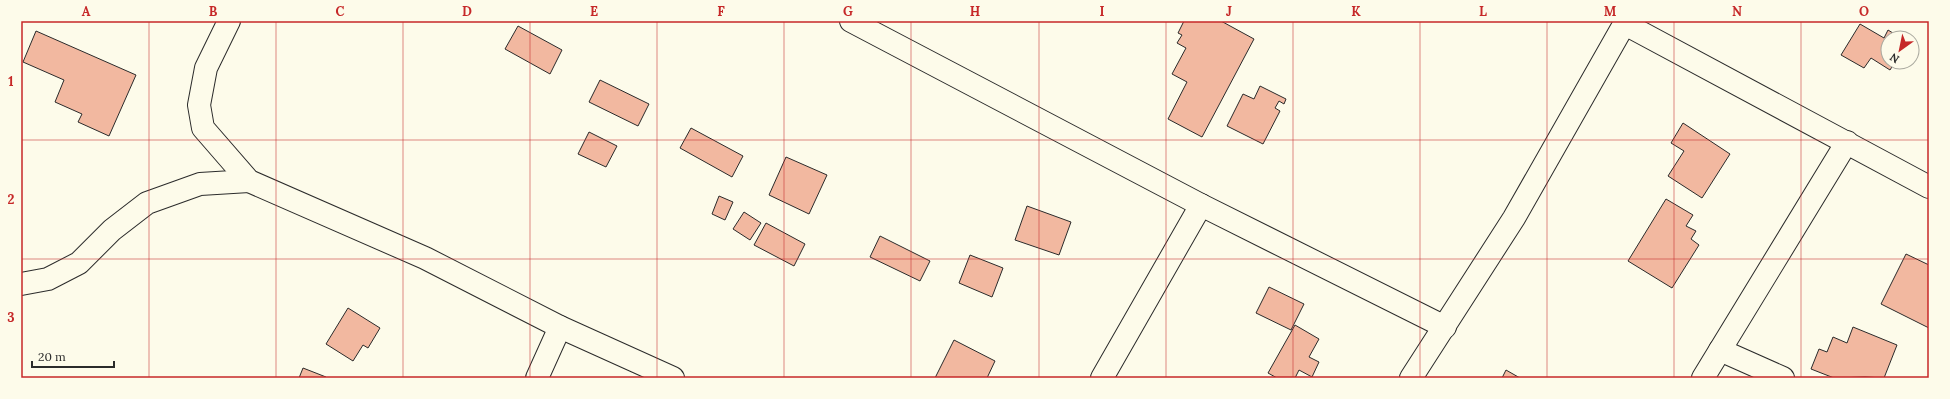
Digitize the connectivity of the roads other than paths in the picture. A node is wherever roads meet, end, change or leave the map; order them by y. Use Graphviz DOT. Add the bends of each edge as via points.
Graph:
graph roads {
  1 [pos="229,21"];
  2 [pos="851,21"];
  3 [pos="1626,22"];
  4 [pos="1847,142"];
  5 [pos="249,182"];
  6 [pos="1929,187"];
  7 [pos="1201,205"];
  8 [pos="21,284"];
  9 [pos="560,327"];
  10 [pos="1445,327"];
  11 [pos="1720,350"];
  12 [pos="536,378"];
  13 [pos="673,378"];
  14 [pos="1102,378"];
  15 [pos="1411,378"];
  16 [pos="1703,378"];
  17 [pos="1783,378"];
  1 -- 5 [label="street" via="206,68 199,105 203,128"];
  2 -- 7 [label="street"];
  3 -- 4 [label="street"];
  3 -- 10 [label="street" via="1514,218"];
  4 -- 6 [label="street"];
  4 -- 11 [label="street"];
  5 -- 8 [label="street" via="200,184 147,203 112,230 79,263 48,280"];
  5 -- 9 [label="street" via="424,258"];
  7 -- 10 [label="street"];
  7 -- 14 [label="street"];
  9 -- 12 [label="street"];
  9 -- 13 [label="street"];
  10 -- 15 [label="street"];
  11 -- 16 [label="street"];
  11 -- 17 [label="street"];
}
